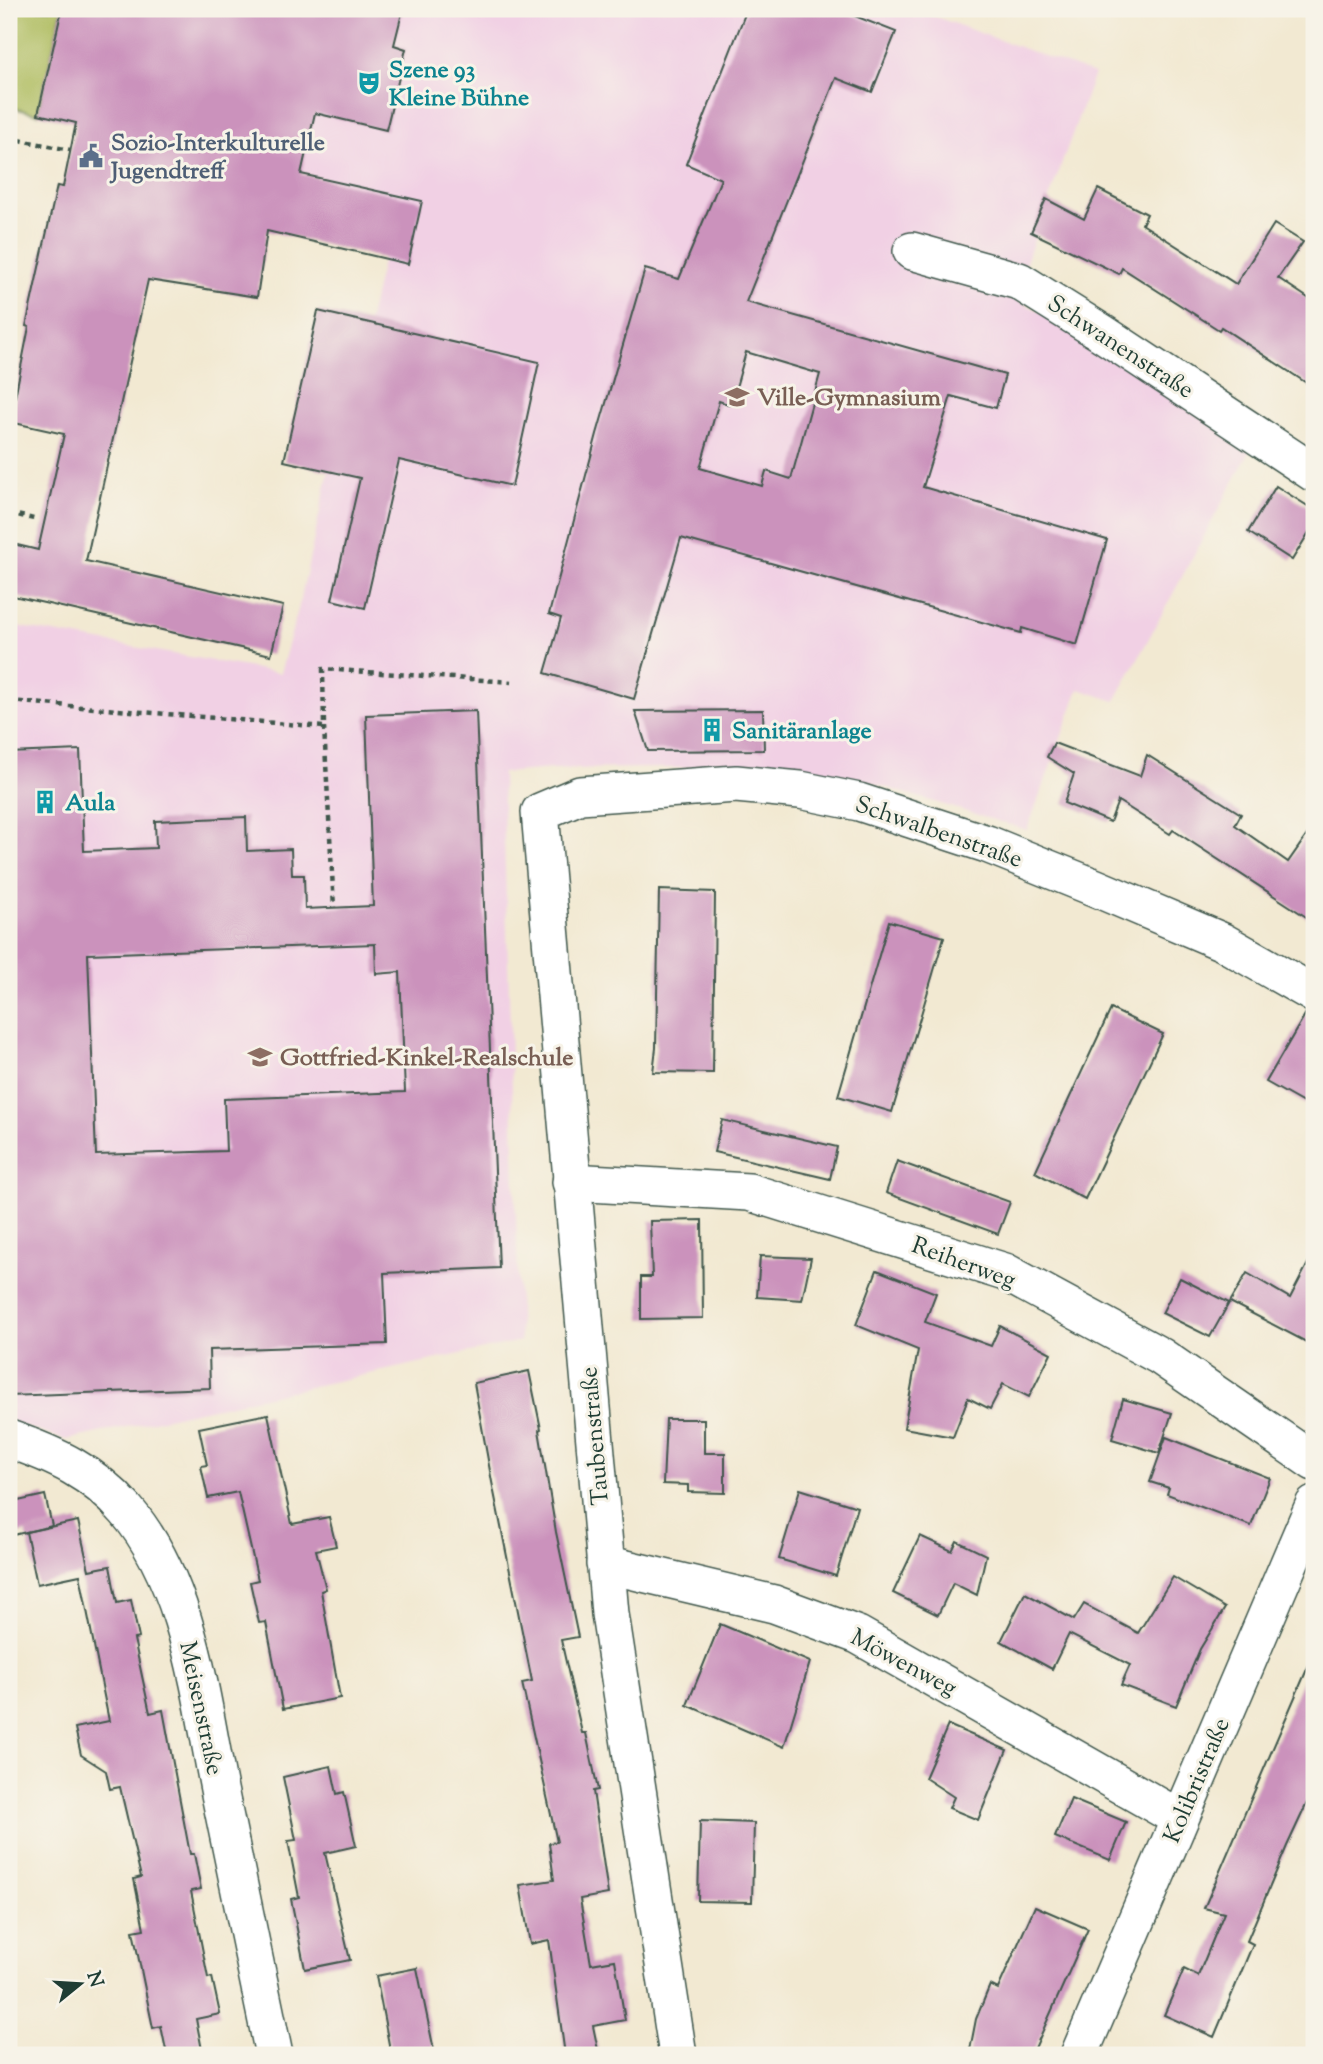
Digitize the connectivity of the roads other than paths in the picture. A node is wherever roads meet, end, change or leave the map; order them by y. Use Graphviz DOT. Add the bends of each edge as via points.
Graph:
graph roads {
  1 [pos="912,251"];
  2 [pos="1314,473"];
  3 [pos="540,812"];
  4 [pos="1314,994"];
  5 [pos="571,1182"];
  6 [pos="9,1439"];
  7 [pos="1314,1462"];
  8 [pos="1314,1505"];
  9 [pos="605,1564"];
  10 [pos="1179,1818"];
  11 [pos="274,2055"];
  12 [pos="678,2055"];
  13 [pos="1079,2055"];
  1 -- 2 [label="street, Schwanenstraße" via="1019,281"];
  3 -- 4 [label="street, Schwalbenstraße" via="580,795 736,784 859,802 987,844 1223,942"];
  3 -- 5 [label="street, Taubenstraße"];
  5 -- 7 [label="street, Reiherweg" via="749,1192 1005,1272 1160,1356"];
  5 -- 9 [label="street, Taubenstraße"];
  6 -- 11 [label="street, Meisenstraße" via="49,1453 92,1477 126,1510 152,1546 175,1594"];
  8 -- 10 [label="street, Kolibristraße"];
  9 -- 10 [label="street, Möwenweg" via="774,1604 858,1635"];
  9 -- 12 [label="street, Taubenstraße"];
  10 -- 13 [label="street, Kolibristraße"];
}
